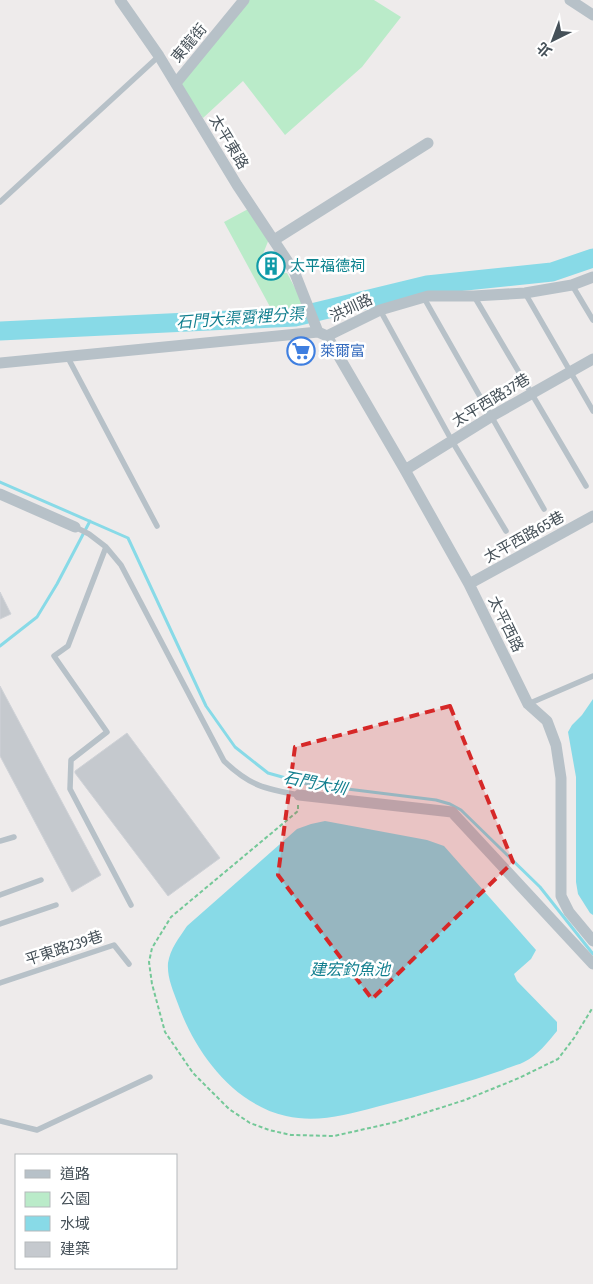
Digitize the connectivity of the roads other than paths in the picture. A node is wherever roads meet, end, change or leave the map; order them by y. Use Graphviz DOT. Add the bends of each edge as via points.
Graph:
graph roads {
  1 [pos="120,0"];
  2 [pos="244,0"];
  3 [pos="570,0"];
  4 [pos="593,16"];
  5 [pos="159,56"];
  6 [pos="176,83"];
  7 [pos="428,143"];
  8 [pos="0,202"];
  9 [pos="274,240"];
  10 [pos="593,278"];
  11 [pos="572,285"];
  12 [pos="525,292"];
  13 [pos="474,296"];
  14 [pos="424,298"];
  15 [pos="380,310"];
  16 [pos="593,320"];
  17 [pos="322,334"];
  18 [pos="67,356"];
  19 [pos="593,359"];
  20 [pos="0,363"];
  21 [pos="570,372"];
  22 [pos="531,394"];
  23 [pos="593,411"];
  24 [pos="492,416"];
  25 [pos="452,440"];
  26 [pos="405,470"];
  27 [pos="586,486"];
  28 [pos="0,494"];
  29 [pos="544,509"];
  30 [pos="593,516"];
  31 [pos="157,526"];
  32 [pos="75,527"];
  33 [pos="506,531"];
  34 [pos="106,546"];
  35 [pos="469,584"];
  36 [pos="593,676"];
  37 [pos="528,704"];
  38 [pos="299,795"];
  39 [pos="14,837"];
  40 [pos="0,841"];
  41 [pos="42,880"];
  42 [pos="0,895"];
  43 [pos="56,905"];
  44 [pos="132,905"];
  45 [pos="0,924"];
  46 [pos="593,941"];
  47 [pos="129,964"];
  48 [pos="593,964"];
  49 [pos="0,983"];
  50 [pos="150,1077"];
  51 [pos="0,1121"];
  1 -- 5 [label="street, 太平東路"];
  2 -- 6 [label="street, 東龍街"];
  3 -- 4 [label="street"];
  5 -- 6 [label="street, 太平東路"];
  5 -- 8 [label="lane"];
  6 -- 9 [label="street, 太平東路"];
  7 -- 9 [label="street"];
  9 -- 17 [label="street, 太平東路" via="294,270"];
  10 -- 11 [label="street, 洪圳路"];
  11 -- 12 [label="street, 洪圳路"];
  11 -- 16 [label="lane"];
  12 -- 13 [label="street, 洪圳路"];
  12 -- 21 [label="lane"];
  13 -- 14 [label="street, 洪圳路"];
  13 -- 22 [label="lane"];
  14 -- 15 [label="street, 洪圳路"];
  14 -- 24 [label="lane"];
  15 -- 17 [label="street, 洪圳路"];
  15 -- 25 [label="lane"];
  17 -- 18 [label="street, 洪圳路"];
  17 -- 26 [label="street, 太平西路"];
  18 -- 20 [label="street, 洪圳路"];
  18 -- 31 [label="lane"];
  19 -- 21 [label="street, 太平西路37巷"];
  21 -- 22 [label="street, 太平西路37巷"];
  21 -- 23 [label="lane"];
  22 -- 24 [label="street, 太平西路37巷"];
  22 -- 27 [label="lane"];
  24 -- 25 [label="street, 太平西路37巷"];
  24 -- 29 [label="lane"];
  25 -- 26 [label="street, 太平西路37巷"];
  25 -- 33 [label="lane"];
  26 -- 35 [label="street, 太平西路"];
  28 -- 32 [label="street"];
  30 -- 35 [label="street, 太平西路65巷"];
  32 -- 34 [label="lane"];
  34 -- 38 [label="lane" via="121,565 224,761 251,782 270,790"];
  34 -- 44 [label="lane" via="68,646 54,656 107,732 71,760 70,789"];
  35 -- 37 [label="street, 太平西路"];
  36 -- 37 [label="lane"];
  37 -- 46 [label="street, 太平西路" via="547,721 556,745 562,778 561,896 569,912"];
  38 -- 48 [label="street" via="452,812"];
  39 -- 40 [label="lane"];
  41 -- 42 [label="lane"];
  43 -- 45 [label="lane"];
  47 -- 49 [label="lane, 平東路239巷" via="114,945"];
  50 -- 51 [label="lane" via="37,1130"];
}
